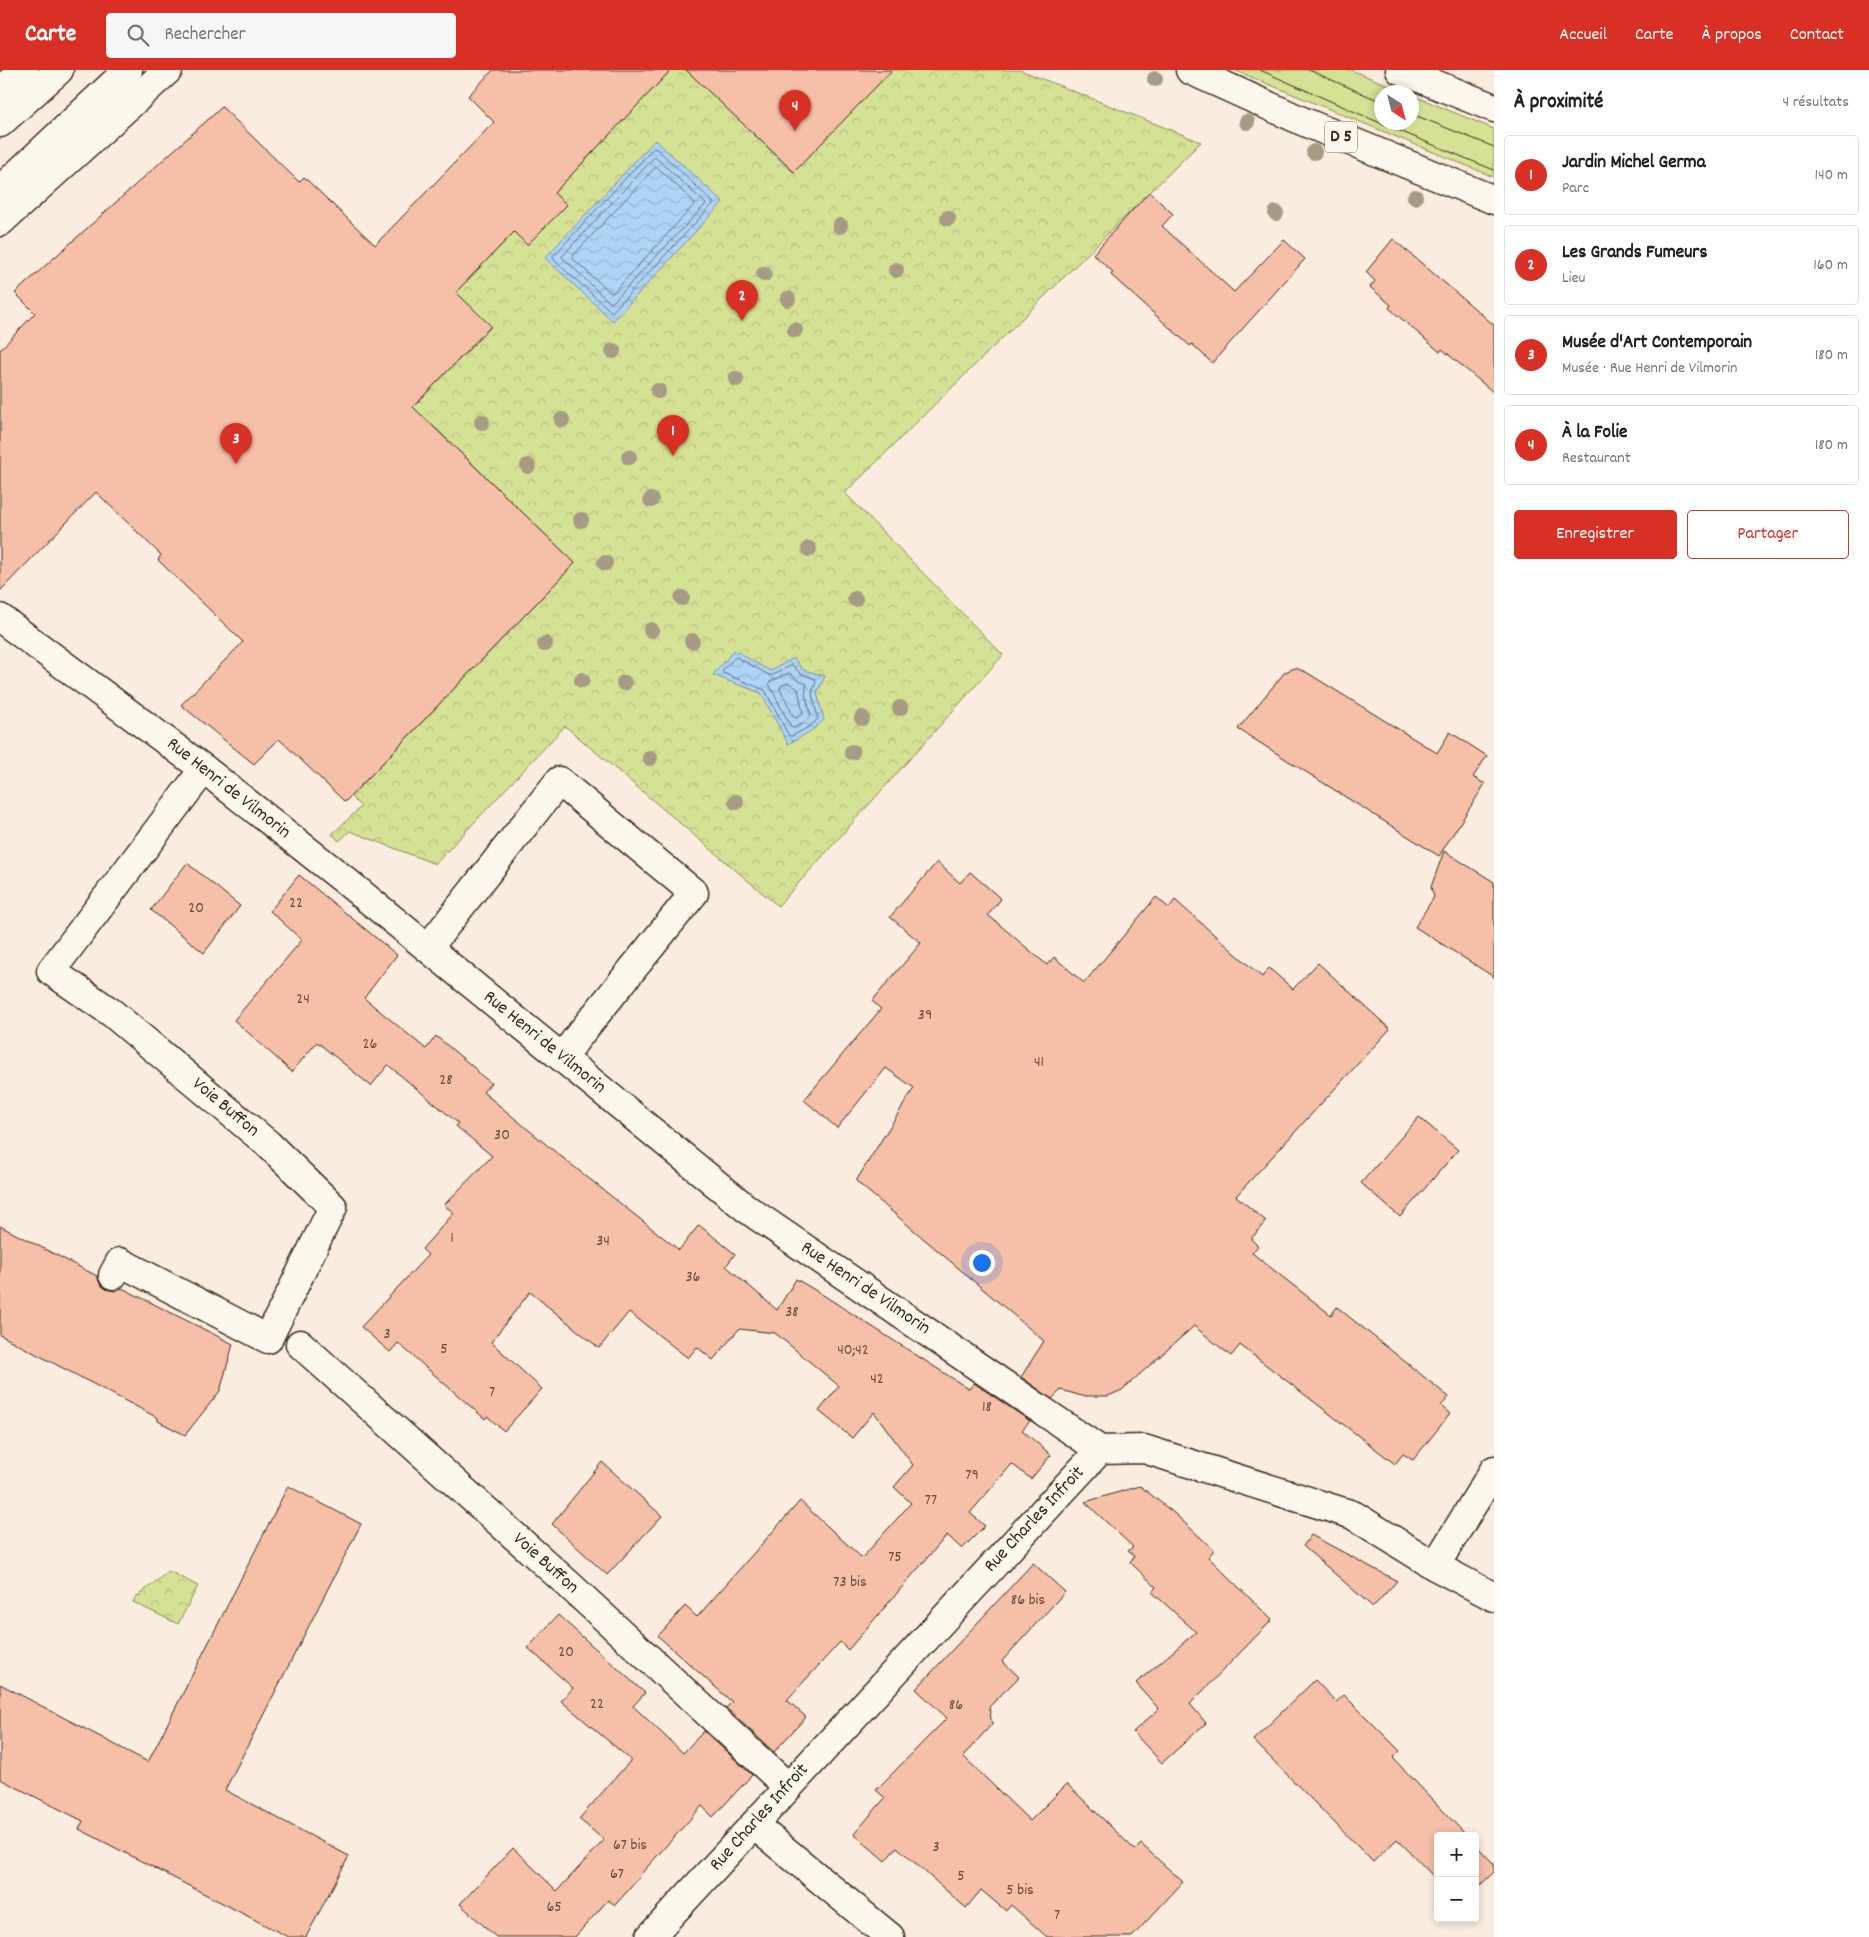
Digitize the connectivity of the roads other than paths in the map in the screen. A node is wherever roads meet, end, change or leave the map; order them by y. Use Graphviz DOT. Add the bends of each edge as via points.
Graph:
graph roads {
  1 [pos="24,70"];
  2 [pos="59,70"];
  3 [pos="128,70"];
  4 [pos="168,70"];
  5 [pos="1190,70"];
  6 [pos="1400,70"];
  7 [pos="0,91"];
  8 [pos="1494,108"];
  9 [pos="0,123"];
  10 [pos="0,190"];
  11 [pos="1494,200"];
  12 [pos="0,222"];
  13 [pos="0,618"];
  14 [pos="204,769"];
  15 [pos="428,948"];
  16 [pos="563,1058"];
  17 [pos="113,1275"];
  18 [pos="300,1344"];
  19 [pos="1100,1450"];
  20 [pos="1494,1470"];
  21 [pos="1435,1566"];
  22 [pos="1494,1597"];
  23 [pos="788,1787"];
  24 [pos="754,1825"];
  25 [pos="650,1937"];
  26 [pos="890,1937"];
  1 -- 7 [label="street"];
  2 -- 9 [label="street"];
  3 -- 10 [label="street"];
  4 -- 12 [label="street"];
  5 -- 11 [label="street, D 5" via="1302,121"];
  6 -- 8 [label="street"];
  13 -- 14 [label="street, Rue Henri de Vilmorin"];
  14 -- 15 [label="street, Rue Henri de Vilmorin"];
  14 -- 17 [label="street, Voie Buffon" via="51,971 112,1013 268,1144 333,1207 268,1339 120,1262"];
  15 -- 16 [label="street, Rue Henri de Vilmorin"];
  15 -- 16 [label="street" via="559,781 694,893"];
  16 -- 19 [label="street, Rue Henri de Vilmorin" via="747,1209"];
  18 -- 23 [label="street, Voie Buffon"];
  19 -- 21 [label="street, Rue Charles Infroit" via="1144,1449 1353,1515"];
  19 -- 23 [label="street, Rue Charles Infroit"];
  20 -- 21 [label="street"];
  21 -- 22 [label="street, Rue Charles Infroit"];
  23 -- 24 [label="street, Rue Charles Infroit"];
  24 -- 25 [label="street, Rue Charles Infroit"];
  24 -- 26 [label="street"];
}
